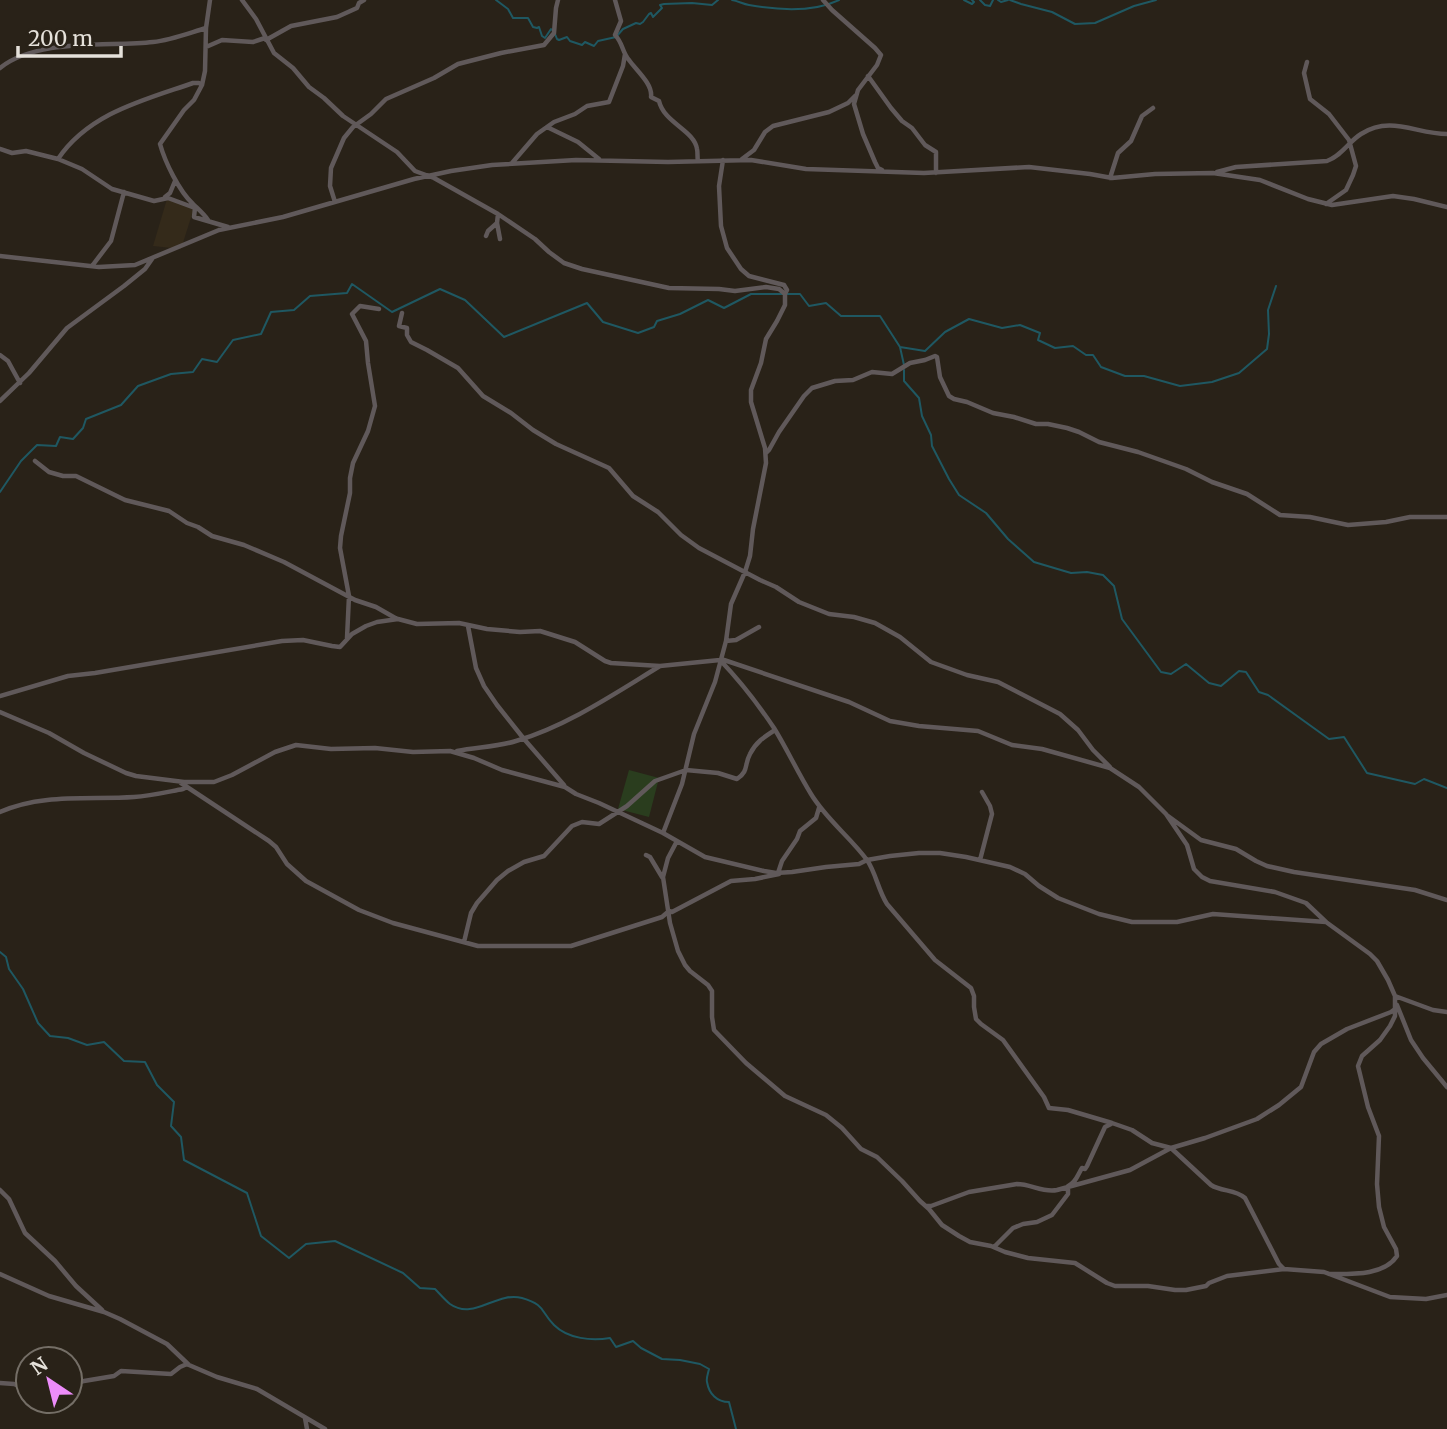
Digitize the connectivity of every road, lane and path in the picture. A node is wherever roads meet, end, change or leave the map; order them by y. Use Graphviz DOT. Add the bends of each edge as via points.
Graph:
graph roads {
  1 [pos="211,0"];
  2 [pos="242,0"];
  3 [pos="364,0"];
  4 [pos="558,0"];
  5 [pos="615,0"];
  6 [pos="823,0"];
  7 [pos="206,28"];
  8 [pos="265,39"];
  9 [pos="206,47"];
  10 [pos="625,53"];
  11 [pos="1307,62"];
  12 [pos="0,68"];
  13 [pos="868,76"];
  14 [pos="202,85"];
  15 [pos="856,94"];
  16 [pos="1153,108"];
  17 [pos="356,124"];
  18 [pos="547,127"];
  19 [pos="1447,134"];
  20 [pos="1346,136"];
  21 [pos="1356,137"];
  22 [pos="1351,144"];
  23 [pos="0,149"];
  24 [pos="58,159"];
  25 [pos="600,160"];
  26 [pos="723,160"];
  27 [pos="742,160"];
  28 [pos="698,161"];
  29 [pos="511,164"];
  30 [pos="887,171"];
  31 [pos="936,173"];
  32 [pos="1213,173"];
  33 [pos="429,176"];
  34 [pos="1110,178"];
  35 [pos="175,180"];
  36 [pos="124,192"];
  37 [pos="165,198"];
  38 [pos="335,202"];
  39 [pos="1326,204"];
  40 [pos="1447,207"];
  41 [pos="498,214"];
  42 [pos="209,221"];
  43 [pos="496,223"];
  44 [pos="229,227"];
  45 [pos="486,236"];
  46 [pos="500,239"];
  47 [pos="0,256"];
  48 [pos="154,256"];
  49 [pos="92,266"];
  50 [pos="785,293"];
  51 [pos="379,309"];
  52 [pos="402,313"];
  53 [pos="0,355"];
  54 [pos="20,383"];
  55 [pos="0,401"];
  56 [pos="766,453"];
  57 [pos="35,461"];
  58 [pos="1447,517"];
  59 [pos="745,572"];
  60 [pos="349,596"];
  61 [pos="398,619"];
  62 [pos="468,625"];
  63 [pos="759,627"];
  64 [pos="347,639"];
  65 [pos="726,641"];
  66 [pos="721,660"];
  67 [pos="660,666"];
  68 [pos="0,696"];
  69 [pos="0,712"];
  70 [pos="775,730"];
  71 [pos="524,739"];
  72 [pos="453,751"];
  73 [pos="1110,768"];
  74 [pos="686,769"];
  75 [pos="177,781"];
  76 [pos="187,787"];
  77 [pos="565,787"];
  78 [pos="982,792"];
  79 [pos="819,807"];
  80 [pos="617,811"];
  81 [pos="0,812"];
  82 [pos="1166,814"];
  83 [pos="663,834"];
  84 [pos="677,841"];
  85 [pos="646,855"];
  86 [pos="867,860"];
  87 [pos="980,860"];
  88 [pos="787,872"];
  89 [pos="778,873"];
  90 [pos="663,877"];
  91 [pos="1447,900"];
  92 [pos="669,911"];
  93 [pos="1326,922"];
  94 [pos="464,942"];
  95 [pos="1395,996"];
  96 [pos="1395,1006"];
  97 [pos="1447,1012"];
  98 [pos="1447,1087"];
  99 [pos="1112,1123"];
  100 [pos="1171,1148"];
  101 [pos="1069,1186"];
  102 [pos="0,1190"];
  103 [pos="926,1206"];
  104 [pos="994,1247"];
  105 [pos="1284,1269"];
  106 [pos="0,1274"];
  107 [pos="1329,1274"];
  108 [pos="1447,1295"];
  109 [pos="104,1312"];
  110 [pos="187,1364"];
  111 [pos="84,1381"];
  112 [pos="305,1418"];
  113 [pos="307,1429"];
  114 [pos="325,1429"];
  1 -- 7 [label="street"];
  2 -- 8 [label="street"];
  3 -- 8 [label="street" via="337,18 291,26"];
  4 -- 17 [label="street" via="554,33 544,45 458,64 386,99"];
  5 -- 10 [label="street" via="621,21 614,34"];
  6 -- 13 [label="street" via="879,52 880,59"];
  7 -- 9 [label="street"];
  7 -- 12 [label="street" via="158,41 37,51"];
  8 -- 9 [label="street" via="222,40"];
  8 -- 17 [label="street" via="309,87"];
  9 -- 14 [label="street"];
  10 -- 18 [label="street" via="609,102 587,106"];
  10 -- 28 [label="street" via="651,89 651,97 696,144"];
  11 -- 20 [label="street" via="1304,73 1310,99"];
  13 -- 15 [label="street"];
  13 -- 31 [label="street" via="901,119 936,152"];
  14 -- 24 [label="street" via="193,83 119,109 78,137"];
  14 -- 35 [label="street" via="160,142"];
  15 -- 27 [label="street" via="829,112 768,129"];
  15 -- 30 [label="street" via="854,104 863,134 876,165"];
  16 -- 34 [label="street" via="1118,153"];
  17 -- 33 [label="street" via="394,149 415,171"];
  17 -- 38 [label="street" via="332,163"];
  18 -- 25 [label="street" via="578,142"];
  18 -- 29 [label="street"];
  19 -- 21 [label="street" via="1391,125"];
  20 -- 21 [label="street"];
  20 -- 22 [label="street"];
  21 -- 22 [label="street"];
  22 -- 32 [label="street" via="1327,161"];
  22 -- 39 [label="street" via="1356,166 1353,175 1346,190"];
  23 -- 24 [label="street"];
  24 -- 36 [label="street"];
  25 -- 28 [label="street"];
  25 -- 29 [label="street"];
  26 -- 27 [label="street"];
  26 -- 28 [label="street"];
  26 -- 50 [label="street" via="719,186 727,248 744,273 783,285"];
  27 -- 30 [label="street" via="812,170"];
  29 -- 33 [label="street"];
  30 -- 31 [label="street"];
  31 -- 34 [label="street" via="1029,167"];
  32 -- 34 [label="street"];
  32 -- 39 [label="street" via="1260,180"];
  33 -- 38 [label="street"];
  33 -- 41 [label="street"];
  35 -- 37 [label="street"];
  35 -- 42 [label="street"];
  36 -- 37 [label="street" via="154,201"];
  36 -- 49 [label="street" via="111,241"];
  37 -- 42 [label="street" via="195,208 194,217"];
  38 -- 44 [label="street"];
  39 -- 40 [label="street" via="1393,196"];
  41 -- 43 [label="street"];
  41 -- 50 [label="street" via="558,259 582,269 669,288 766,288"];
  42 -- 44 [label="street"];
  43 -- 45 [label="street"];
  43 -- 46 [label="street"];
  44 -- 48 [label="street"];
  47 -- 49 [label="street"];
  48 -- 49 [label="street" via="131,266"];
  48 -- 54 [label="street" via="145,269 67,327"];
  50 -- 56 [label="street" via="785,304 766,339 751,390"];
  51 -- 60 [label="street" via="360,306 352,314 366,341 375,409 353,463 341,536"];
  52 -- 59 [label="street" via="399,326 407,328 409,340 462,372 481,395 556,444 609,467 633,496 658,512 684,538"];
  53 -- 54 [label="street"];
  54 -- 55 [label="street"];
  56 -- 58 [label="street" via="812,388 872,372 892,374 936,356 940,377 954,399 1138,452 1247,494 1282,516 1348,525"];
  56 -- 59 [label="street"];
  57 -- 60 [label="street" via="49,472 76,476 125,500 169,511 215,537 257,550"];
  59 -- 65 [label="street" via="731,604"];
  59 -- 73 [label="street" via="816,609 875,623 931,662 998,682 1060,714"];
  60 -- 61 [label="street"];
  60 -- 64 [label="street"];
  61 -- 62 [label="street"];
  61 -- 64 [label="street" via="371,623"];
  62 -- 67 [label="street" via="540,631 575,642 608,662"];
  62 -- 71 [label="street" via="479,676"];
  63 -- 65 [label="street"];
  64 -- 68 [label="street" via="335,647 282,641 71,675"];
  65 -- 66 [label="street"];
  66 -- 67 [label="street"];
  66 -- 70 [label="street"];
  66 -- 73 [label="street" via="849,702 890,721 978,731 1012,745"];
  66 -- 74 [label="street"];
  67 -- 71 [label="street" via="581,713"];
  69 -- 75 [label="street" via="125,773"];
  70 -- 74 [label="street" via="756,743 745,773 737,779"];
  70 -- 79 [label="street"];
  71 -- 72 [label="street"];
  71 -- 77 [label="street"];
  72 -- 75 [label="street" via="296,745 220,780"];
  72 -- 77 [label="street"];
  73 -- 82 [label="street" via="1139,787"];
  74 -- 80 [label="street" via="655,781"];
  74 -- 83 [label="street"];
  75 -- 76 [label="street"];
  76 -- 81 [label="street" via="138,797 26,803"];
  76 -- 94 [label="street" via="273,844 309,883 364,912"];
  77 -- 80 [label="street"];
  78 -- 87 [label="street" via="992,814"];
  79 -- 86 [label="street"];
  79 -- 89 [label="street"];
  80 -- 83 [label="street"];
  80 -- 94 [label="street" via="599,824 572,826 544,856 503,875 475,905"];
  82 -- 91 [label="street" via="1201,840 1236,849 1268,866 1415,890"];
  82 -- 93 [label="street" via="1202,877 1306,903"];
  83 -- 84 [label="street"];
  84 -- 89 [label="street" via="711,859"];
  84 -- 90 [label="street"];
  85 -- 90 [label="street"];
  86 -- 87 [label="street" via="919,853"];
  86 -- 88 [label="street"];
  86 -- 99 [label="street" via="887,904 932,958 971,988 976,1019 1005,1043 1049,1108"];
  87 -- 93 [label="street" via="1017,870 1058,898 1132,922 1177,922 1213,914"];
  88 -- 89 [label="street"];
  88 -- 92 [label="street" via="734,880"];
  90 -- 92 [label="street"];
  92 -- 94 [label="street" via="569,946 482,947"];
  92 -- 103 [label="street" via="685,965 712,990 716,1033 785,1096 836,1123"];
  93 -- 95 [label="street" via="1374,958"];
  95 -- 96 [label="street"];
  95 -- 97 [label="street"];
  96 -- 98 [label="street" via="1411,1040"];
  96 -- 100 [label="street" via="1391,1012 1321,1044 1301,1087 1268,1113"];
  96 -- 107 [label="street" via="1390,1027 1358,1066 1379,1136 1379,1207 1397,1256 1380,1270"];
  99 -- 100 [label="street"];
  99 -- 101 [label="street" via="1105,1128 1085,1169"];
  100 -- 101 [label="street" via="1130,1170"];
  100 -- 105 [label="street" via="1215,1188 1245,1198"];
  101 -- 103 [label="street" via="1049,1191 1017,1184 969,1192"];
  101 -- 104 [label="street" via="1052,1215 1013,1228"];
  102 -- 109 [label="street" via="29,1238"];
  103 -- 104 [label="street" via="959,1236"];
  104 -- 105 [label="street" via="1028,1258 1071,1262 1123,1287 1186,1290 1227,1276"];
  105 -- 107 [label="street"];
  106 -- 109 [label="street" via="49,1296"];
  107 -- 108 [label="street" via="1390,1297"];
  109 -- 110 [label="street" via="169,1346"];
  110 -- 111 [label="street" via="171,1374 121,1371"];
  110 -- 112 [label="street" via="251,1386"];
  112 -- 113 [label="street"];
  112 -- 114 [label="street"];
}
